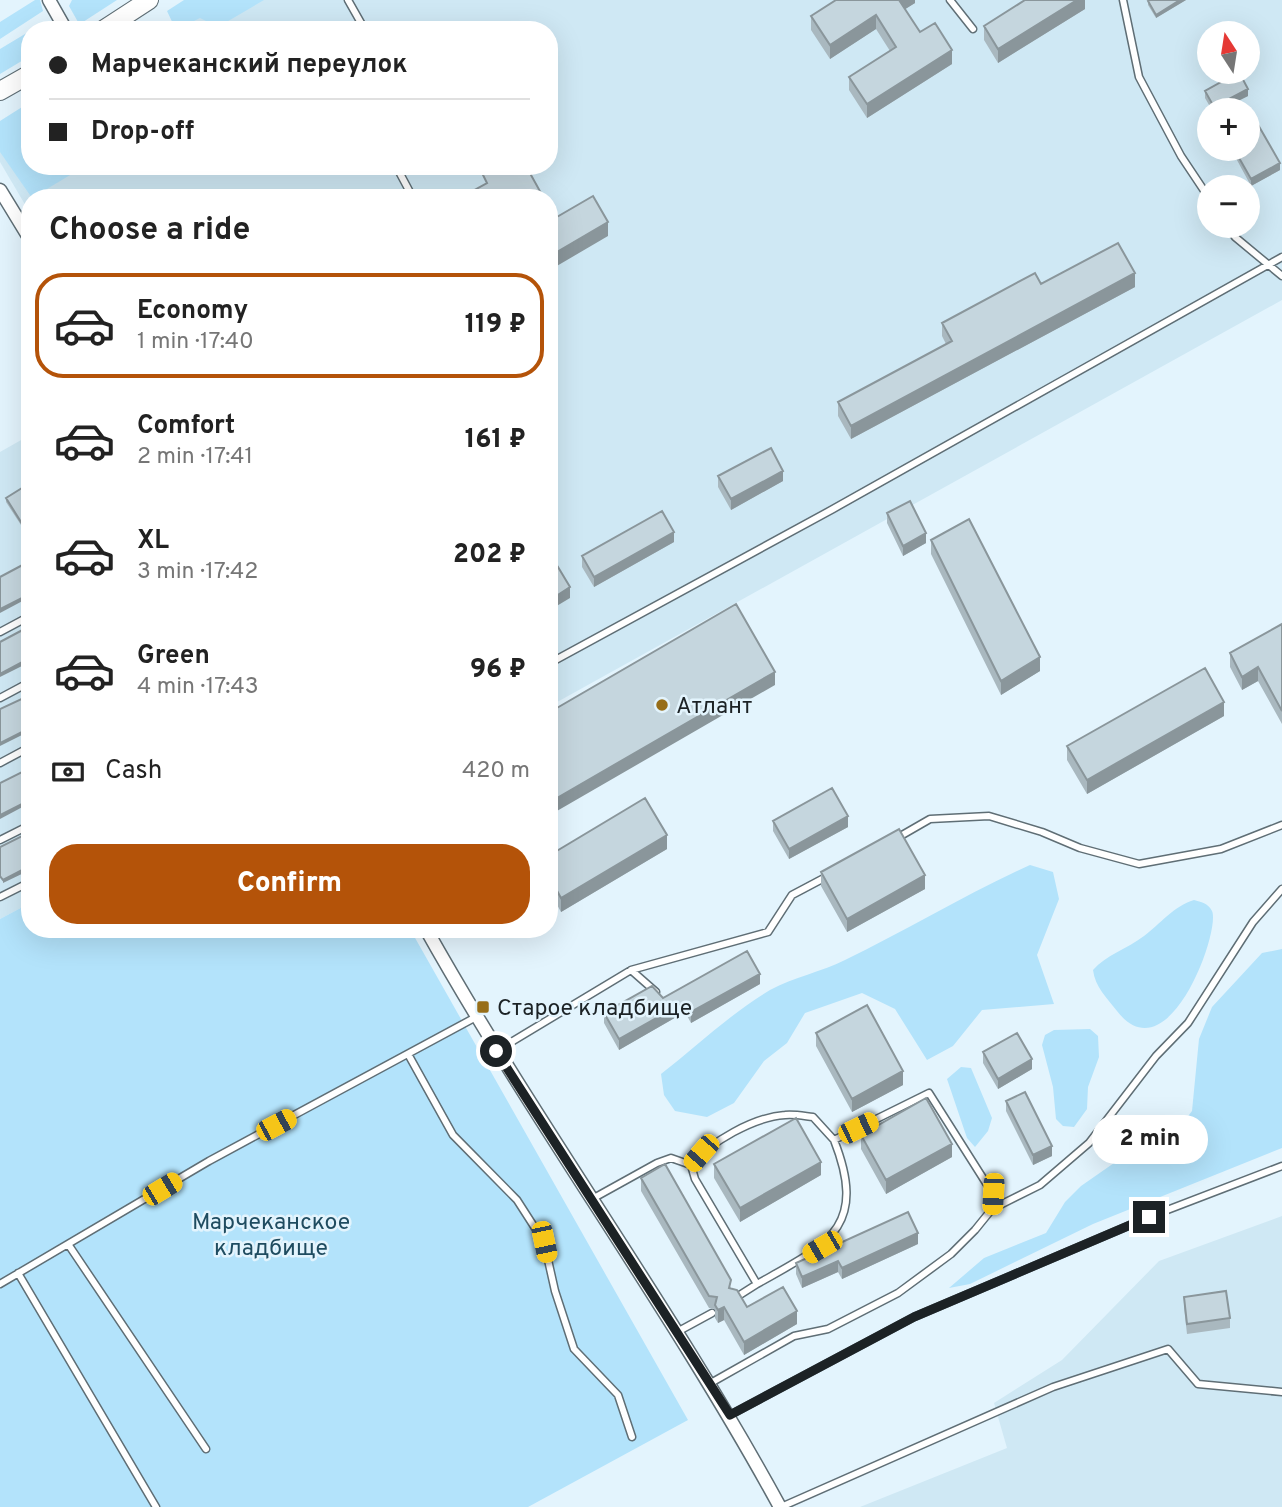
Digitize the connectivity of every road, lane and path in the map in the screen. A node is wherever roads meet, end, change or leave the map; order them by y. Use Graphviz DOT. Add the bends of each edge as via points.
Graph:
graph roads {
  1 [pos="48,0"];
  2 [pos="149,0"];
  3 [pos="348,0"];
  4 [pos="950,0"];
  5 [pos="1124,0"];
  6 [pos="61,21"];
  7 [pos="117,21"];
  8 [pos="360,21"];
  9 [pos="973,29"];
  10 [pos="21,79"];
  11 [pos="0,91"];
  12 [pos="1197,180"];
  13 [pos="0,190"];
  14 [pos="21,224"];
  15 [pos="1236,238"];
  16 [pos="1282,257"];
  17 [pos="1269,264"];
  18 [pos="1282,276"];
  19 [pos="21,621"];
  20 [pos="0,632"];
  21 [pos="558,659"];
  22 [pos="21,687"];
  23 [pos="0,698"];
  24 [pos="21,752"];
  25 [pos="0,763"];
  26 [pos="1282,825"];
  27 [pos="21,830"];
  28 [pos="0,840"];
  29 [pos="884,845"];
  30 [pos="838,870"];
  31 [pos="21,886"];
  32 [pos="1282,889"];
  33 [pos="0,897"];
  34 [pos="431,938"];
  35 [pos="631,970"];
  36 [pos="659,994"];
  37 [pos="476,1017"];
  38 [pos="496,1051"];
  39 [pos="408,1054"];
  40 [pos="834,1140"];
  41 [pos="691,1165"];
  42 [pos="1282,1166"];
  43 [pos="591,1200"];
  44 [pos="992,1209"];
  45 [pos="68,1244"];
  46 [pos="18,1273"];
  47 [pos="0,1284"];
  48 [pos="758,1284"];
  49 [pos="734,1298"];
  50 [pos="712,1313"];
  51 [pos="676,1332"];
  52 [pos="709,1384"];
  53 [pos="1282,1392"];
  54 [pos="730,1415"];
  55 [pos="632,1437"];
  56 [pos="206,1450"];
  57 [pos="156,1507"];
  58 [pos="781,1507"];
  1 -- 6 [label="street"];
  2 -- 7 [label="main road"];
  3 -- 8 [label="lane"];
  4 -- 9 [label="lane"];
  5 -- 12 [label="lane" via="1139,77"];
  10 -- 11 [label="main road"];
  13 -- 14 [label="street"];
  15 -- 17 [label="lane"];
  16 -- 17 [label="lane"];
  17 -- 18 [label="lane"];
  17 -- 21 [label="lane"];
  19 -- 20 [label="lane"];
  22 -- 23 [label="lane"];
  24 -- 25 [label="lane"];
  26 -- 29 [label="lane" via="1221,849 1139,864 989,816 930,819"];
  27 -- 28 [label="lane"];
  30 -- 35 [label="lane" via="792,895 768,932"];
  31 -- 33 [label="lane"];
  32 -- 44 [label="lane" via="1253,922 1188,1023 1156,1056 1090,1143 1040,1185"];
  34 -- 37 [label="street"];
  35 -- 36 [label="lane"];
  35 -- 38 [label="lane"];
  37 -- 38 [label="street"];
  37 -- 39 [label="lane"];
  38 -- 43 [label="street"];
  39 -- 45 [label="lane" via="209,1161"];
  39 -- 55 [label="lane" via="453,1135 517,1200 544,1242 574,1349 618,1395"];
  40 -- 41 [label="lane" via="813,1117 784,1115 755,1124 701,1153"];
  40 -- 44 [label="lane" via="929,1093 993,1194"];
  40 -- 48 [label="lane" via="848,1193 841,1224 822,1247"];
  41 -- 43 [label="lane" via="671,1158"];
  41 -- 48 [label="lane"];
  42 -- 54 [label="lane" via="914,1317"];
  43 -- 51 [label="street"];
  44 -- 52 [label="lane" via="951,1254 898,1293 828,1329 794,1336"];
  45 -- 46 [label="lane"];
  45 -- 56 [label="lane"];
  46 -- 47 [label="lane"];
  46 -- 57 [label="lane"];
  48 -- 49 [label="lane"];
  50 -- 51 [label="lane"];
  51 -- 52 [label="street"];
  52 -- 54 [label="street"];
  53 -- 58 [label="lane" via="1198,1384 1168,1349 1054,1387"];
  54 -- 58 [label="street"];
}
